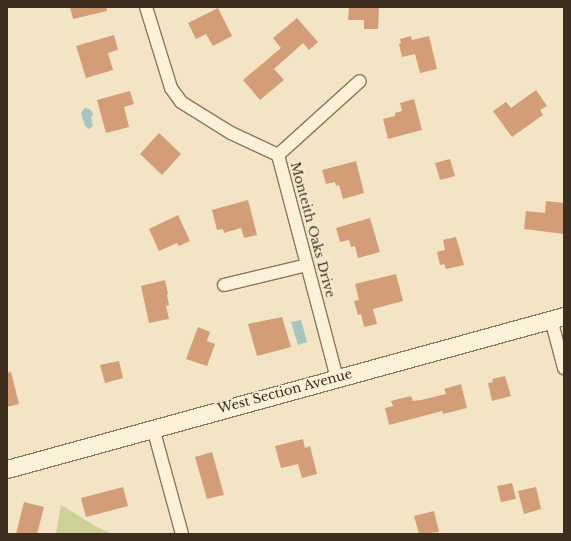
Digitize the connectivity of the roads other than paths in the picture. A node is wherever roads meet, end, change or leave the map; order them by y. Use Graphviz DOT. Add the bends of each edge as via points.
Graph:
graph roads {
  1 [pos="146,7"];
  2 [pos="360,82"];
  3 [pos="278,155"];
  4 [pos="308,265"];
  5 [pos="224,285"];
  6 [pos="558,318"];
  7 [pos="564,368"];
  8 [pos="337,378"];
  9 [pos="154,428"];
  10 [pos="7,469"];
  11 [pos="182,534"];
  1 -- 3 [label="street, Monteith Oaks Drive" via="171,88 181,102 231,133"];
  2 -- 3 [label="street"];
  3 -- 4 [label="street, Monteith Oaks Drive"];
  4 -- 5 [label="street"];
  4 -- 8 [label="street, Monteith Oaks Drive"];
  6 -- 7 [label="street"];
  6 -- 8 [label="street, West Section Avenue"];
  8 -- 9 [label="street, West Section Avenue"];
  9 -- 10 [label="street, West Section Avenue"];
  9 -- 11 [label="street"];
}
